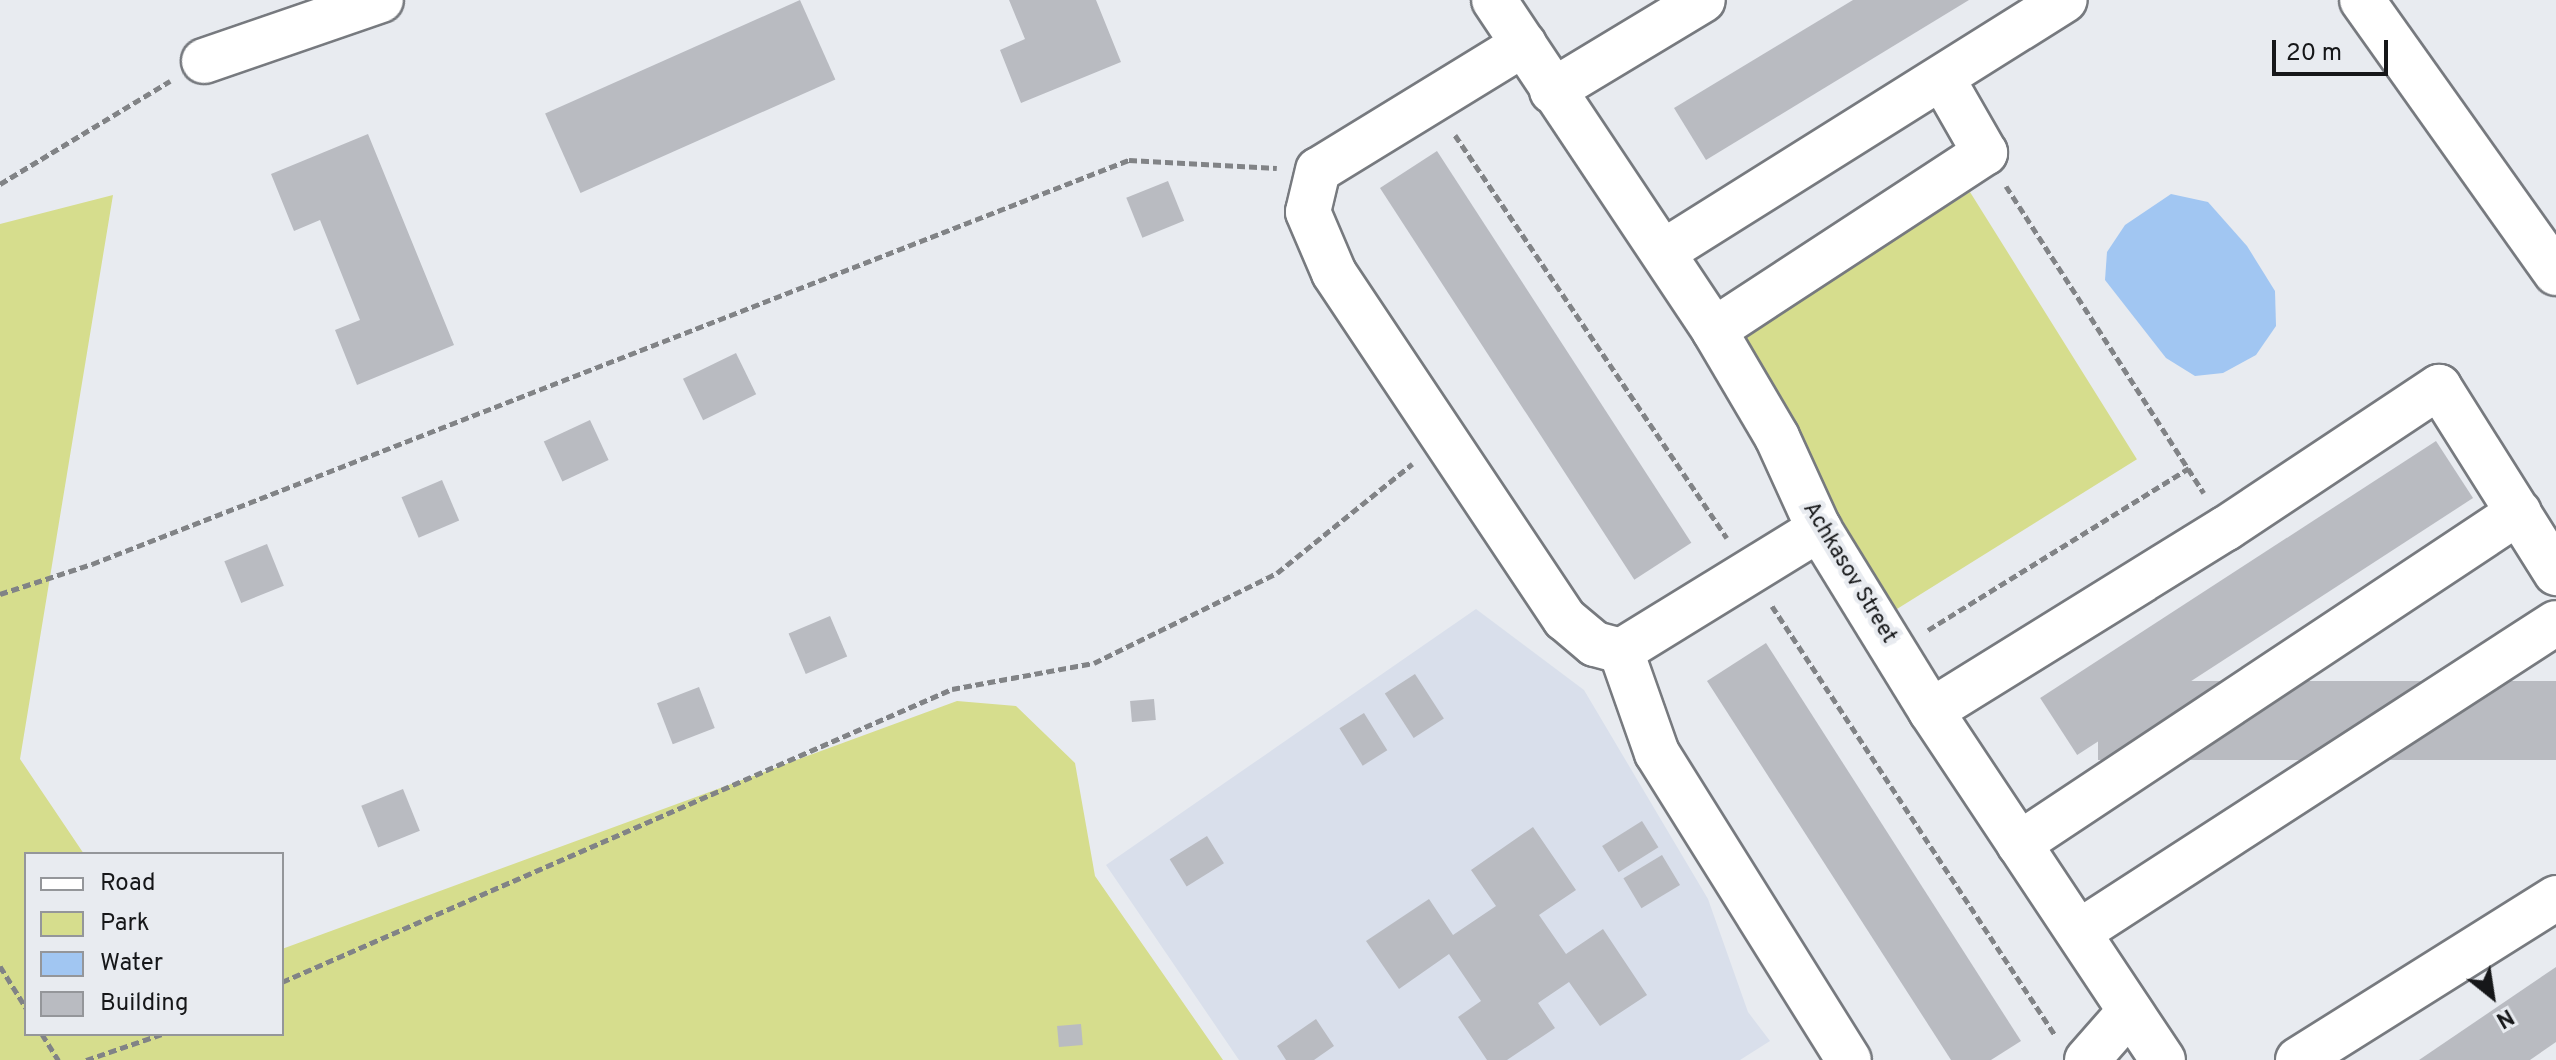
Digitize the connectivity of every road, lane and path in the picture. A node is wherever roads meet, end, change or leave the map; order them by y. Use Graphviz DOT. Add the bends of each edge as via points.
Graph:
graph roads {
  1 [pos="381,0"];
  2 [pos="1494,0"];
  3 [pos="1703,0"];
  4 [pos="2065,0"];
  5 [pos="2362,0"];
  6 [pos="1524,44"];
  7 [pos="204,61"];
  8 [pos="1942,78"];
  9 [pos="1552,91"];
  10 [pos="1985,153"];
  11 [pos="1318,170"];
  12 [pos="0,184"];
  13 [pos="1663,252"];
  14 [pos="2556,273"];
  15 [pos="1714,330"];
  16 [pos="1444,438"];
  17 [pos="2189,468"];
  18 [pos="2519,512"];
  19 [pos="1819,529"];
  20 [pos="2225,529"];
  21 [pos="2556,573"];
  22 [pos="0,594"];
  23 [pos="2556,623"];
  24 [pos="1895,650"];
  25 [pos="1621,651"];
  26 [pos="1931,711"];
  27 [pos="2019,844"];
  28 [pos="2556,898"];
  29 [pos="2079,932"];
  30 [pos="0,966"];
  31 [pos="284,981"];
  32 [pos="24,1005"];
  33 [pos="2130,1011"];
  34 [pos="43,1036"];
  35 [pos="156,1036"];
  36 [pos="58,1060"];
  37 [pos="86,1060"];
  38 [pos="1849,1060"];
  39 [pos="2087,1060"];
  40 [pos="2163,1060"];
  41 [pos="2298,1060"];
  1 -- 7 [label="street"];
  2 -- 6 [label="street, Achkasov Street"];
  3 -- 9 [label="street"];
  4 -- 8 [label="street"];
  5 -- 14 [label="street"];
  6 -- 9 [label="street, Achkasov Street"];
  6 -- 11 [label="street"];
  7 -- 12 [label="path"];
  8 -- 10 [label="street"];
  8 -- 13 [label="street"];
  9 -- 13 [label="street, Achkasov Street"];
  10 -- 15 [label="street"];
  10 -- 17 [label="path"];
  11 -- 16 [label="street" via="1308,212 1318,242"];
  11 -- 22 [label="path" via="1129,160 92,564"];
  13 -- 15 [label="street, Achkasov Street"];
  15 -- 19 [label="street, Achkasov Street" via="1777,437"];
  16 -- 25 [label="street" via="1565,619 1595,644"];
  16 -- 31 [label="path" via="1277,573 1094,663 952,689"];
  17 -- 20 [label="path"];
  17 -- 24 [label="path"];
  18 -- 20 [label="street" via="2439,387"];
  18 -- 21 [label="street"];
  18 -- 27 [label="street"];
  19 -- 24 [label="street, Achkasov Street"];
  19 -- 25 [label="street"];
  20 -- 26 [label="street"];
  23 -- 29 [label="street"];
  24 -- 26 [label="street, Achkasov Street"];
  25 -- 38 [label="street" via="1657,753"];
  26 -- 27 [label="street, Achkasov Street"];
  27 -- 29 [label="street, Achkasov Street"];
  28 -- 41 [label="street"];
  29 -- 33 [label="street, Achkasov Street"];
  30 -- 32 [label="path"];
  33 -- 39 [label="street"];
  33 -- 40 [label="street, Achkasov Street"];
  34 -- 36 [label="path"];
  35 -- 37 [label="path"];
}
